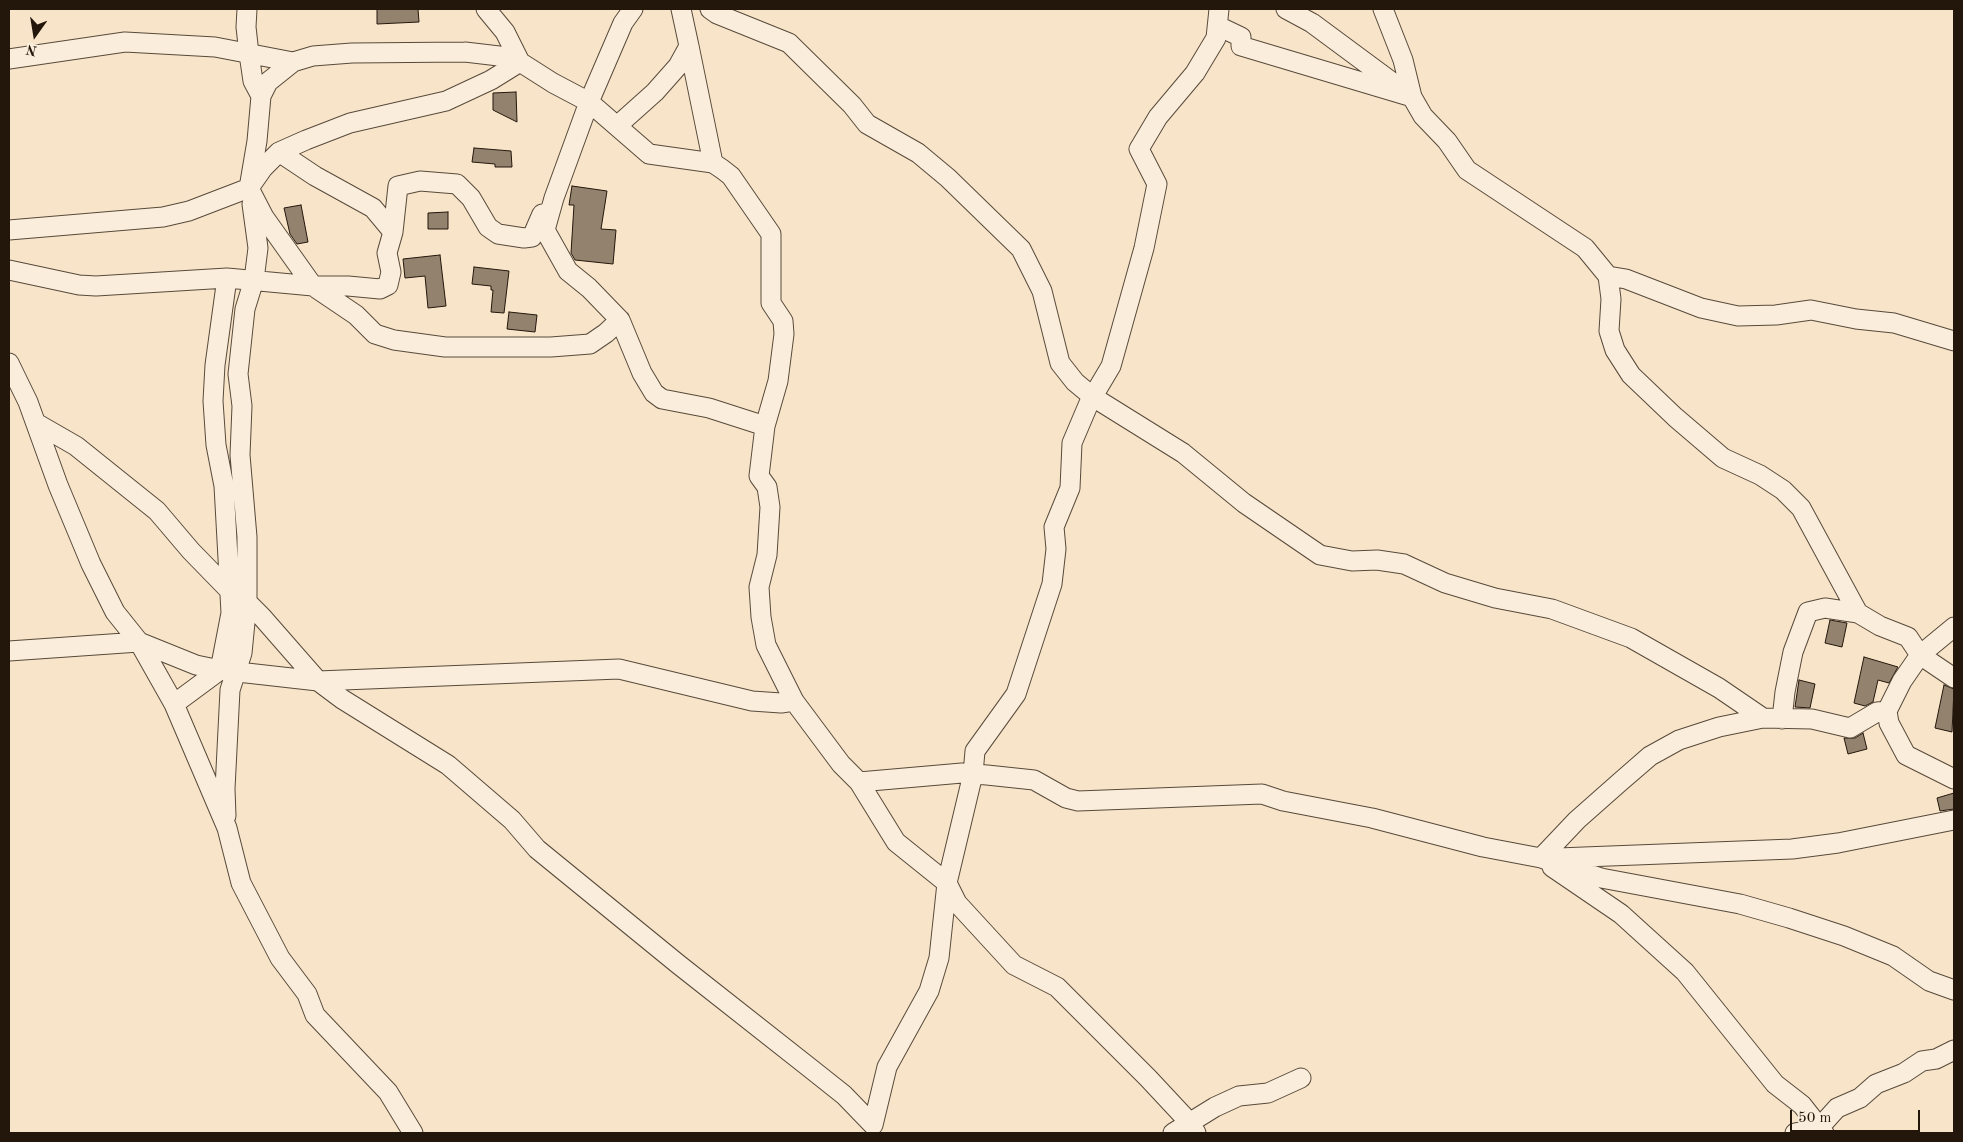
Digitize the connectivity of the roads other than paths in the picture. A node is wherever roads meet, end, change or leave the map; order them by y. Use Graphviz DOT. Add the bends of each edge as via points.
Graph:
graph roads {
  1 [pos="247,9"];
  2 [pos="486,9"];
  3 [pos="633,9"];
  4 [pos="681,9"];
  5 [pos="710,9"];
  6 [pos="1286,9"];
  7 [pos="1383,9"];
  8 [pos="1219,18"];
  9 [pos="689,46"];
  10 [pos="248,54"];
  11 [pos="9,59"];
  12 [pos="293,62"];
  13 [pos="520,62"];
  14 [pos="261,96"];
  15 [pos="1412,97"];
  16 [pos="589,102"];
  17 [pos="617,126"];
  18 [pos="279,152"];
  19 [pos="713,164"];
  20 [pos="249,188"];
  21 [pos="554,198"];
  22 [pos="9,230"];
  23 [pos="393,232"];
  24 [pos="9,270"];
  25 [pos="1608,276"];
  26 [pos="227,278"];
  27 [pos="254,280"];
  28 [pos="313,286"];
  29 [pos="620,320"];
  30 [pos="1954,340"];
  31 [pos="9,363"];
  32 [pos="1092,397"];
  33 [pos="36,423"];
  34 [pos="765,426"];
  35 [pos="230,591"];
  36 [pos="247,602"];
  37 [pos="1858,613"];
  38 [pos="1954,627"];
  39 [pos="139,642"];
  40 [pos="9,651"];
  41 [pos="1920,655"];
  42 [pos="228,671"];
  43 [pos="1954,678"];
  44 [pos="318,681"];
  45 [pos="794,700"];
  46 [pos="174,704"];
  47 [pos="1887,711"];
  48 [pos="1764,718"];
  49 [pos="1782,718"];
  50 [pos="973,774"];
  51 [pos="1954,778"];
  52 [pos="859,782"];
  53 [pos="1954,820"];
  54 [pos="227,828"];
  55 [pos="1541,858"];
  56 [pos="947,883"];
  57 [pos="1954,990"];
  58 [pos="1954,1050"];
  59 [pos="1301,1078"];
  60 [pos="1193,1128"];
  61 [pos="873,1129"];
  62 [pos="1822,1130"];
  63 [pos="413,1133"];
  64 [pos="1173,1133"];
  65 [pos="1795,1133"];
  1 -- 10 [label="street"];
  2 -- 13 [label="street" via="505,32"];
  3 -- 16 [label="street" via="623,23"];
  4 -- 9 [label="street"];
  5 -- 32 [label="street" via="789,43 867,124 918,153 1021,248 1042,291 1060,362 1074,382"];
  6 -- 15 [label="street" via="1312,23"];
  7 -- 15 [label="street" via="1403,60"];
  8 -- 15 [label="street" via="1241,37 1241,46"];
  8 -- 32 [label="street" via="1216,38 1196,73 1158,117 1138,149 1157,184 1144,248 1111,366"];
  9 -- 17 [label="street" via="678,66 655,92"];
  9 -- 19 [label="street"];
  10 -- 11 [label="street" via="215,47 125,42"];
  10 -- 12 [label="street"];
  10 -- 14 [label="street" via="253,81"];
  12 -- 13 [label="street" via="313,56 352,53 465,52"];
  12 -- 14 [label="street" via="268,82"];
  13 -- 16 [label="street"];
  13 -- 18 [label="street" via="446,101 350,123"];
  14 -- 20 [label="street"];
  15 -- 25 [label="street" via="1423,116 1447,141 1467,170 1585,248"];
  16 -- 17 [label="street"];
  16 -- 21 [label="street"];
  17 -- 19 [label="street" via="648,154"];
  18 -- 20 [label="street"];
  18 -- 23 [label="street" via="373,208"];
  19 -- 34 [label="street" via="731,176 771,234 771,303 783,321 784,334 778,381"];
  20 -- 22 [label="street" via="210,204 163,217"];
  20 -- 27 [label="street" via="258,248"];
  20 -- 28 [label="street" via="264,217"];
  21 -- 23 [label="street" via="540,217 532,237 524,238 498,234 488,227 472,198 457,184 420,181 398,186"];
  21 -- 29 [label="street" via="545,230 558,256 568,271"];
  23 -- 28 [label="street" via="387,253 391,272 388,285 380,289"];
  24 -- 26 [label="street" via="96,286"];
  25 -- 30 [label="street" via="1626,279 1701,308 1738,316 1811,310 1894,322"];
  25 -- 37 [label="street" via="1611,299 1609,331 1615,350 1631,375 1723,458 1760,475 1783,490 1801,508"];
  26 -- 27 [label="street"];
  26 -- 35 [label="street" via="213,401 216,445 224,486"];
  27 -- 28 [label="street"];
  27 -- 36 [label="street" via="245,309 238,374 242,406 240,455 247,537"];
  28 -- 29 [label="street" via="356,315 375,334 444,347 590,344"];
  29 -- 34 [label="street" via="642,374 654,393 662,398 709,408"];
  31 -- 33 [label="street"];
  32 -- 48 [label="street" via="1183,453 1244,503 1320,556 1404,564 1445,583 1495,598 1552,609 1622,635 1719,688"];
  32 -- 50 [label="street" via="1072,443 1070,488 1054,527 1056,549 1052,584 1016,694 975,751"];
  33 -- 35 [label="street" via="76,446 157,511 191,552"];
  33 -- 39 [label="street" via="91,564 115,612"];
  34 -- 45 [label="street" via="759,476 767,487 770,507 759,587 760,610 766,645"];
  35 -- 36 [label="street"];
  35 -- 42 [label="street"];
  36 -- 42 [label="street" via="242,653"];
  36 -- 44 [label="street"];
  37 -- 41 [label="street" via="1908,637"];
  37 -- 49 [label="street" via="1825,608 1808,612 1793,652"];
  38 -- 41 [label="street"];
  39 -- 40 [label="street"];
  39 -- 42 [label="street" via="196,665"];
  39 -- 46 [label="street"];
  41 -- 43 [label="street"];
  41 -- 47 [label="street"];
  42 -- 44 [label="street"];
  42 -- 46 [label="street"];
  42 -- 54 [label="street"];
  44 -- 45 [label="street" via="619,669 752,701 781,703"];
  44 -- 61 [label="street" via="448,765 512,820 537,849 844,1095"];
  45 -- 52 [label="street" via="841,764"];
  46 -- 54 [label="street"];
  47 -- 49 [label="street" via="1878,712 1850,728 1812,719"];
  47 -- 51 [label="street" via="1906,755"];
  48 -- 49 [label="street"];
  48 -- 55 [label="street" via="1679,740 1650,756 1577,820"];
  50 -- 52 [label="street"];
  50 -- 55 [label="street" via="1034,780 1078,801 1262,794"];
  50 -- 56 [label="street"];
  52 -- 56 [label="street" via="896,842"];
  53 -- 55 [label="street" via="1838,843 1792,848"];
  54 -- 63 [label="street" via="242,883 280,958 307,994 315,1015 388,1092"];
  55 -- 57 [label="street" via="1601,878 1740,904 1844,936 1893,956 1929,981"];
  55 -- 62 [label="street" via="1621,914 1685,972 1775,1084 1802,1105"];
  56 -- 60 [label="street" via="957,903 1014,965 1058,987"];
  56 -- 61 [label="street" via="938,958 928,991 887,1067"];
  58 -- 62 [label="street" via="1936,1059 1922,1061 1904,1073 1876,1084 1860,1098 1837,1108"];
  59 -- 60 [label="street" via="1268,1093 1239,1096 1215,1107"];
  60 -- 64 [label="street"];
  62 -- 65 [label="street"];
}
